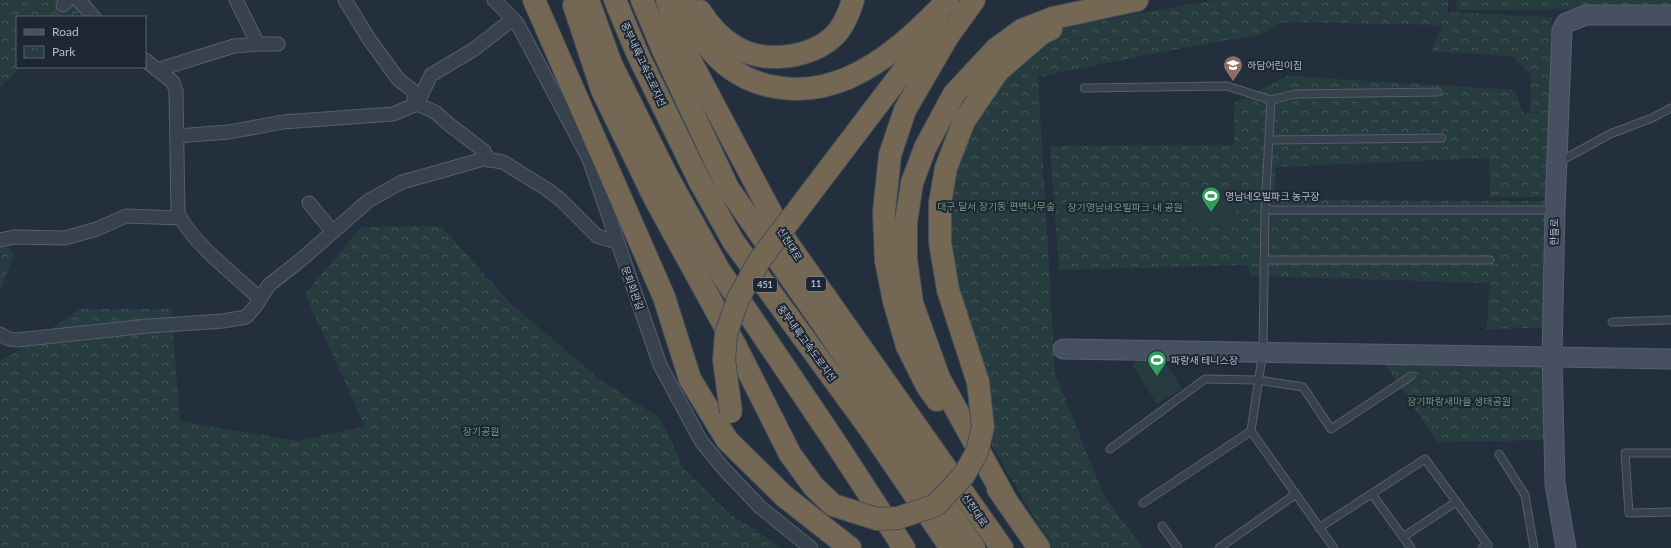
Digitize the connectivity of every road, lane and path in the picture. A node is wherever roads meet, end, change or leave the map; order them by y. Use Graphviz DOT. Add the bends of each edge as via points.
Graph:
graph roads {
  1 [pos="78,0"];
  2 [pos="236,0"];
  3 [pos="345,0"];
  4 [pos="494,0"];
  5 [pos="534,0"];
  6 [pos="573,0"];
  7 [pos="588,0"];
  8 [pos="615,0"];
  9 [pos="642,0"];
  10 [pos="667,0"];
  11 [pos="684,0"];
  12 [pos="693,0"];
  13 [pos="853,0"];
  14 [pos="948,0"];
  15 [pos="955,0"];
  16 [pos="974,0"];
  17 [pos="1137,0"];
  18 [pos="1091,11"];
  19 [pos="1671,15"];
  20 [pos="93,16"];
  21 [pos="513,19"];
  22 [pos="258,44"];
  23 [pos="278,44"];
  24 [pos="146,61"];
  25 [pos="157,70"];
  26 [pos="1084,88"];
  27 [pos="1438,92"];
  28 [pos="1271,100"];
  29 [pos="417,104"];
  30 [pos="1671,108"];
  31 [pos="177,136"];
  32 [pos="1442,138"];
  33 [pos="1269,140"];
  34 [pos="489,160"];
  35 [pos="1558,163"];
  36 [pos="308,203"];
  37 [pos="1265,210"];
  38 [pos="1555,210"];
  39 [pos="180,218"];
  40 [pos="333,232"];
  41 [pos="0,240"];
  42 [pos="617,242"];
  43 [pos="1264,260"];
  44 [pos="1490,260"];
  45 [pos="260,298"];
  46 [pos="1671,320"];
  47 [pos="1612,322"];
  48 [pos="0,334"];
  49 [pos="1063,349"];
  50 [pos="1263,351"];
  51 [pos="1552,356"];
  52 [pos="1671,359"];
  53 [pos="1411,376"];
  54 [pos="1258,380"];
  55 [pos="1251,431"];
  56 [pos="1110,449"];
  57 [pos="1671,453"];
  58 [pos="1499,454"];
  59 [pos="1296,494"];
  60 [pos="1372,494"];
  61 [pos="784,496"];
  62 [pos="1007,502"];
  63 [pos="1456,502"];
  64 [pos="1144,503"];
  65 [pos="1671,512"];
  66 [pos="1162,526"];
  67 [pos="1319,528"];
  68 [pos="1403,537"];
  69 [pos="811,548"];
  70 [pos="850,548"];
  71 [pos="904,548"];
  72 [pos="951,548"];
  73 [pos="974,548"];
  74 [pos="1002,548"];
  75 [pos="1039,548"];
  76 [pos="1178,548"];
  77 [pos="1219,548"];
  78 [pos="1333,548"];
  79 [pos="1411,548"];
  80 [pos="1482,548"];
  81 [pos="1534,548"];
  82 [pos="1566,548"];
  1 -- 20 [label="street"];
  2 -- 22 [label="street"];
  3 -- 29 [label="street" via="398,79 412,90"];
  4 -- 21 [label="street, 문화회관길"];
  5 -- 61 [label="highway" via="664,297 690,379 727,440"];
  6 -- 18 [label="highway, bridge" via="602,90 655,199 734,343 790,454 814,487 833,504 877,519 898,518 936,504 964,475 977,452 983,427 978,382 948,290 940,242 940,203 946,168 964,121 998,72 1042,33"];
  7 -- 71 [label="highway" via="615,71 667,176 719,270"];
  8 -- 72 [label="highway, 중부내륙고속도로지선 / 451" via="638,55 696,175 733,241 870,429"];
  9 -- 73 [label="highway, 451" via="728,188"];
  10 -- 74 [label="highway, 신천대로 / 11" via="681,43 786,241"];
  11 -- 14 [label="highway" via="705,42 731,68 764,85 783,89 804,89 826,86 848,78 869,66 921,28"];
  12 -- 13 [label="highway" via="710,25 734,46 748,53 781,56 812,50 830,40 848,15"];
  15 -- 61 [label="highway, bridge" via="759,262 738,299 726,334 724,360 731,412 740,440"];
  16 -- 62 [label="highway" via="948,36 905,110 890,156 884,212 886,261 907,346 927,386"];
  17 -- 18 [label="highway"];
  18 -- 62 [label="highway" via="1053,18 1022,30 996,49 954,94 925,148 912,183 906,222 906,259 912,303 939,378"];
  19 -- 35 [label="street, 한들로" via="1586,14 1566,23 1562,30"];
  21 -- 29 [label="street" via="473,50 431,75"];
  21 -- 42 [label="street, 문화회관길" via="589,159"];
  22 -- 23 [label="street"];
  22 -- 25 [label="street" via="234,46"];
  24 -- 25 [label="street"];
  25 -- 31 [label="street" via="173,82 176,91"];
  26 -- 28 [label="lane" via="1227,86"];
  27 -- 28 [label="lane" via="1295,94"];
  28 -- 33 [label="lane"];
  29 -- 31 [label="street" via="393,114 283,122 229,132"];
  29 -- 34 [label="street" via="435,112 484,151"];
  30 -- 35 [label="lane" via="1610,134"];
  31 -- 39 [label="street"];
  32 -- 33 [label="lane"];
  33 -- 37 [label="lane"];
  34 -- 40 [label="street" via="484,159 402,182 368,201"];
  34 -- 42 [label="street" via="503,162 548,190 597,236"];
  35 -- 38 [label="street, 한들로"];
  36 -- 40 [label="street"];
  37 -- 38 [label="lane"];
  37 -- 43 [label="lane"];
  38 -- 51 [label="street, 한들로"];
  39 -- 41 [label="street" via="126,216 97,229 65,238 14,237"];
  39 -- 45 [label="street" via="210,253"];
  40 -- 45 [label="street" via="269,285"];
  42 -- 69 [label="street, 문화회관길" via="660,365 701,441 722,468 760,507"];
  43 -- 44 [label="lane"];
  43 -- 50 [label="lane"];
  45 -- 48 [label="street" via="246,317 223,321 17,340"];
  46 -- 47 [label="lane"];
  49 -- 50 [label="street"];
  50 -- 51 [label="street"];
  50 -- 54 [label="lane"];
  51 -- 52 [label="street"];
  51 -- 82 [label="street, 한들로" via="1555,484"];
  53 -- 54 [label="lane" via="1331,430 1303,387"];
  54 -- 55 [label="lane"];
  54 -- 56 [label="lane" via="1205,379"];
  55 -- 59 [label="lane"];
  55 -- 64 [label="lane"];
  57 -- 65 [label="lane" via="1625,453 1629,513"];
  58 -- 81 [label="lane" via="1525,495"];
  59 -- 67 [label="lane"];
  59 -- 77 [label="lane"];
  60 -- 63 [label="lane" via="1426,459"];
  60 -- 67 [label="lane"];
  60 -- 68 [label="lane"];
  61 -- 70 [label="highway"];
  62 -- 75 [label="highway"];
  63 -- 68 [label="lane"];
  63 -- 80 [label="lane" via="1488,545"];
  66 -- 76 [label="lane"];
  67 -- 78 [label="lane"];
  68 -- 79 [label="lane"];
}
